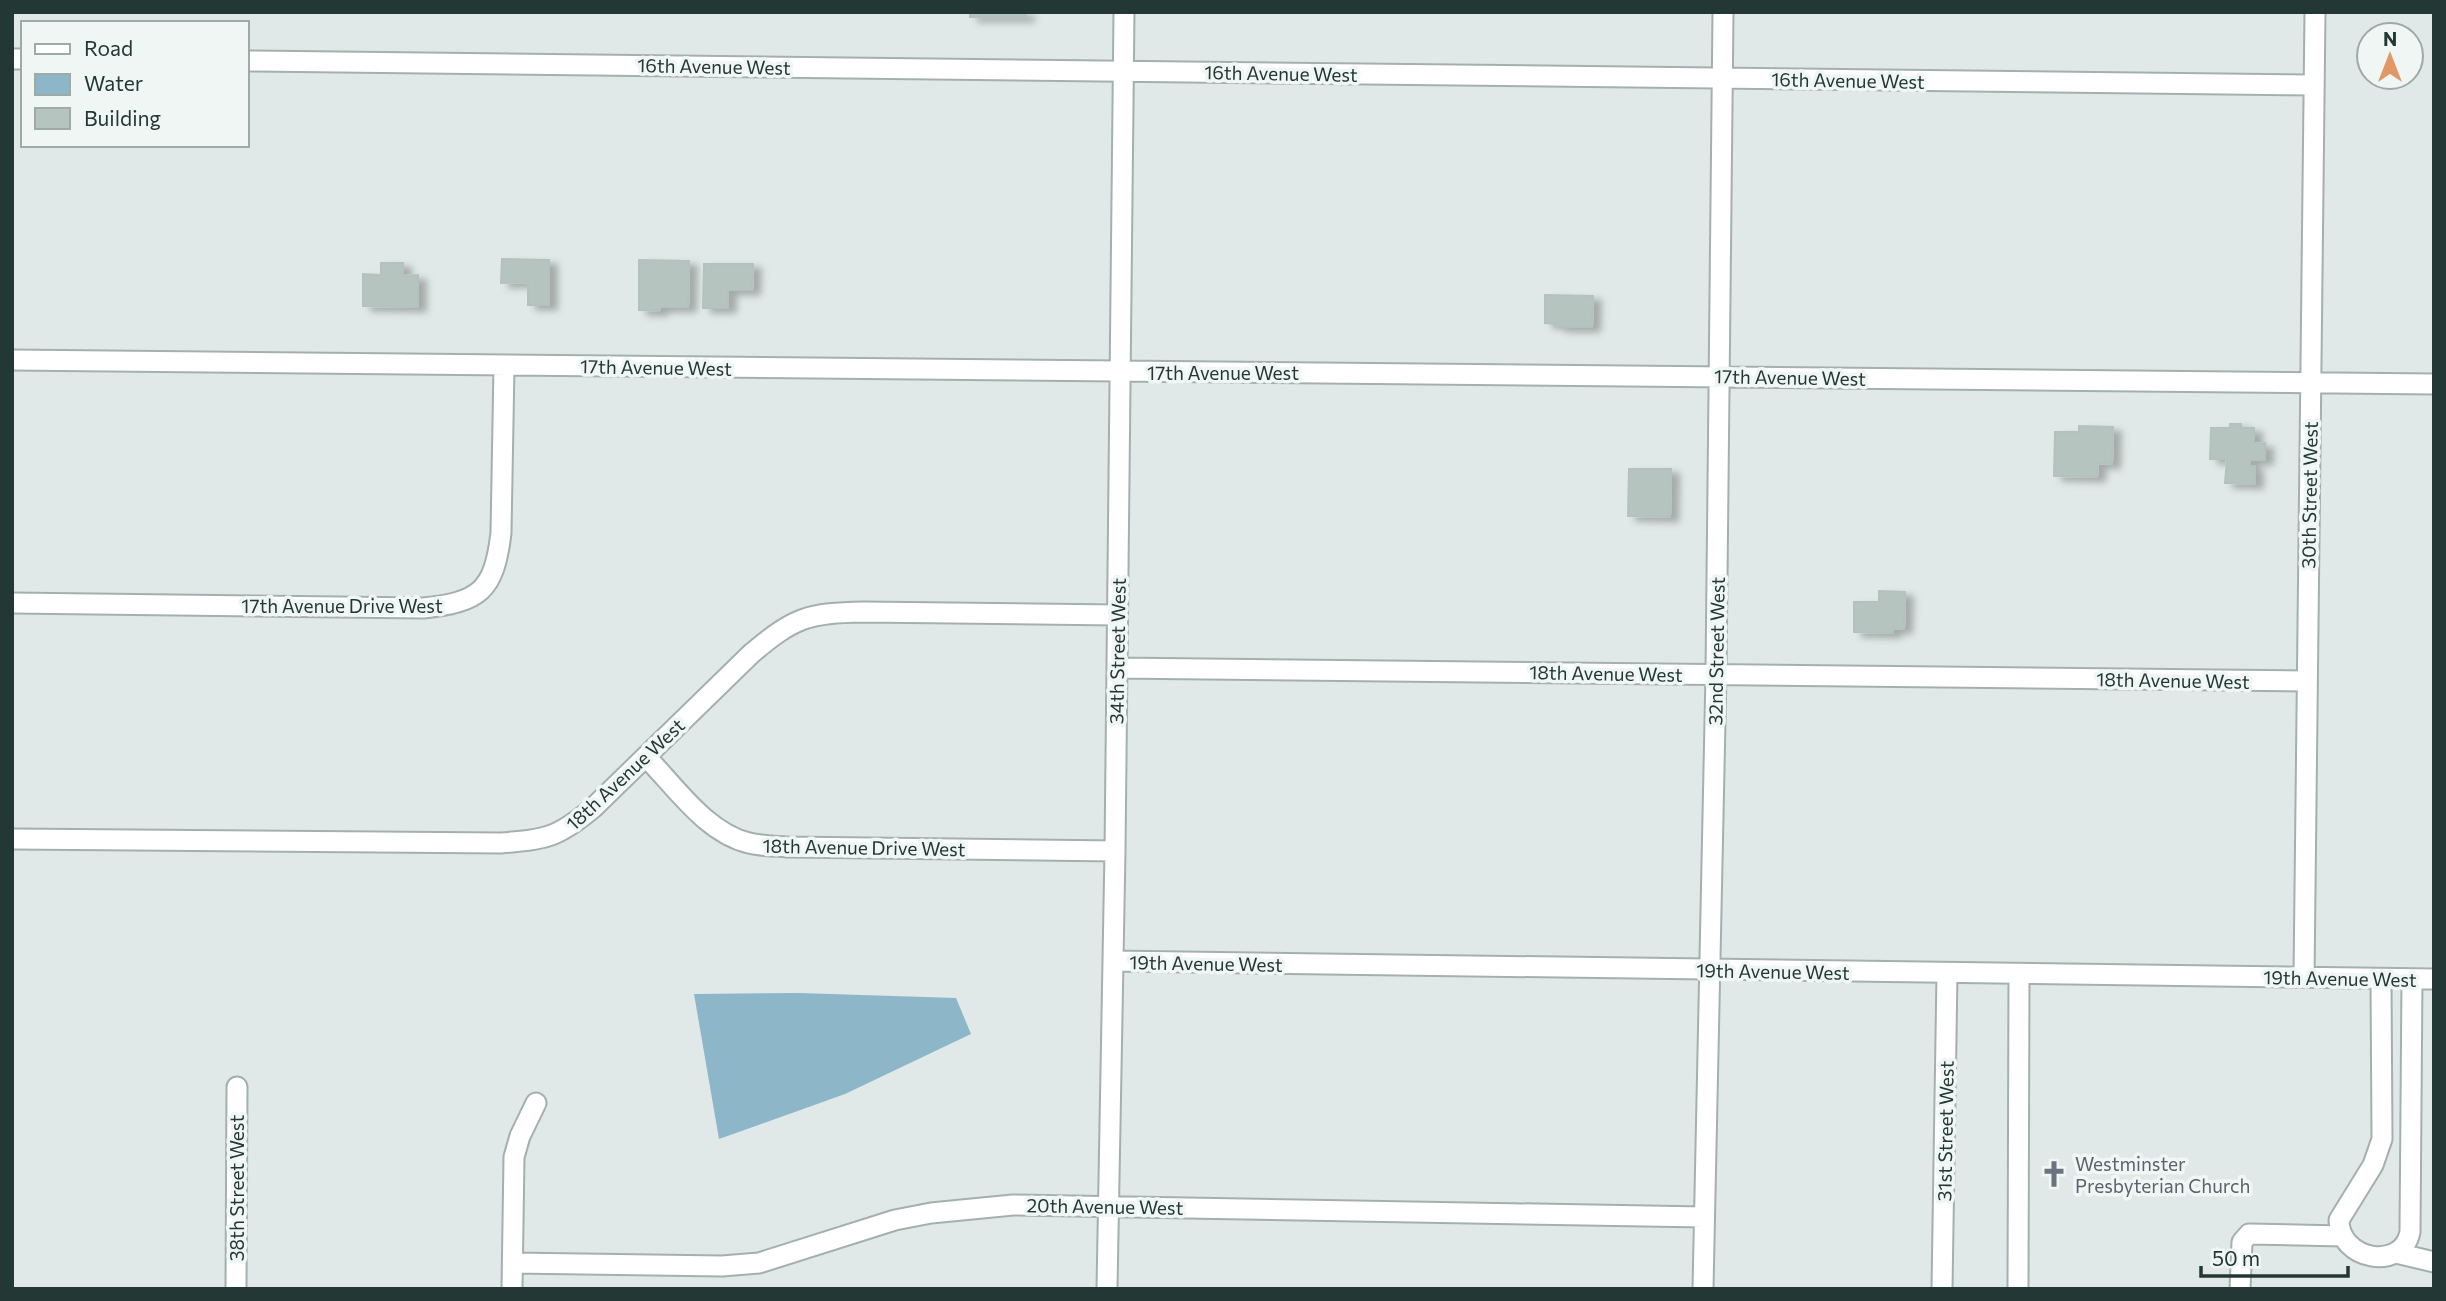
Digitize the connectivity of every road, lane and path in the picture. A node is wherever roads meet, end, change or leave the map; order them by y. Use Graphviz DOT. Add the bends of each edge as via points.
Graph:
graph roads {
  1 [pos="1124,12"];
  2 [pos="1723,12"];
  3 [pos="2315,12"];
  4 [pos="248,61"];
  5 [pos="1123,71"];
  6 [pos="1722,79"];
  7 [pos="2314,85"];
  8 [pos="12,360"];
  9 [pos="504,366"];
  10 [pos="1120,372"];
  11 [pos="1718,376"];
  12 [pos="2311,383"];
  13 [pos="2434,384"];
  14 [pos="12,603"];
  15 [pos="1118,615"];
  16 [pos="1117,668"];
  17 [pos="1716,674"];
  18 [pos="2306,681"];
  19 [pos="646,757"];
  20 [pos="12,839"];
  21 [pos="1115,851"];
  22 [pos="1113,961"];
  23 [pos="1710,971"];
  24 [pos="1947,973"];
  25 [pos="2019,974"];
  26 [pos="2304,977"];
  27 [pos="2381,979"];
  28 [pos="2412,979"];
  29 [pos="2434,979"];
  30 [pos="237,1087"];
  31 [pos="536,1103"];
  32 [pos="1109,1206"];
  33 [pos="1704,1217"];
  34 [pos="2343,1236"];
  35 [pos="2396,1254"];
  36 [pos="2434,1262"];
  37 [pos="513,1263"];
  38 [pos="236,1289"];
  39 [pos="512,1289"];
  40 [pos="1107,1289"];
  41 [pos="1703,1289"];
  42 [pos="1942,1289"];
  43 [pos="2018,1289"];
  44 [pos="2240,1289"];
  1 -- 5 [label="street, 34th Street West"];
  2 -- 6 [label="street, 32nd Street West"];
  3 -- 7 [label="street, 30th Street West"];
  4 -- 5 [label="street, 16th Avenue West"];
  5 -- 6 [label="street, 16th Avenue West"];
  5 -- 10 [label="street, 34th Street West"];
  6 -- 7 [label="street, 16th Avenue West"];
  6 -- 11 [label="street, 32nd Street West"];
  7 -- 12 [label="street, 30th Street West"];
  8 -- 9 [label="street, 17th Avenue West"];
  9 -- 10 [label="street, 17th Avenue West"];
  9 -- 14 [label="street, 17th Avenue Drive West" via="498,560 486,585 464,601 423,608"];
  10 -- 11 [label="street, 17th Avenue West"];
  10 -- 15 [label="street, 34th Street West"];
  11 -- 12 [label="street, 17th Avenue West"];
  11 -- 17 [label="street, 32nd Street West"];
  12 -- 13 [label="street, 17th Avenue West"];
  12 -- 18 [label="street, 30th Street West"];
  15 -- 16 [label="street, 34th Street West"];
  15 -- 19 [label="street, 18th Avenue West" via="864,612 804,618 779,630 752,653"];
  16 -- 17 [label="street, 18th Avenue West"];
  16 -- 21 [label="street, 34th Street West"];
  17 -- 18 [label="street, 18th Avenue West"];
  17 -- 23 [label="street, 32nd Street West"];
  18 -- 26 [label="street, 30th Street West"];
  19 -- 20 [label="street, 18th Avenue West" via="569,828 536,840"];
  19 -- 21 [label="street, 18th Avenue Drive West" via="703,816 750,843"];
  21 -- 22 [label="street, 34th Street West"];
  22 -- 23 [label="street, 19th Avenue West"];
  22 -- 32 [label="street, 34th Street West"];
  23 -- 24 [label="street, 19th Avenue West"];
  23 -- 33 [label="street, 32nd Street West"];
  24 -- 25 [label="street, 19th Avenue West"];
  24 -- 42 [label="street, 31st Street West"];
  25 -- 26 [label="street, 19th Avenue West"];
  25 -- 43 [label="street"];
  26 -- 27 [label="street, 19th Avenue West"];
  27 -- 28 [label="street, 19th Avenue West"];
  27 -- 34 [label="street" via="2382,1139 2373,1166 2339,1220"];
  28 -- 29 [label="street, 19th Avenue West"];
  28 -- 35 [label="street" via="2410,1232 2407,1244"];
  30 -- 38 [label="street, 38th Street West"];
  31 -- 37 [label="street" via="514,1157"];
  32 -- 33 [label="street, 20th Avenue West"];
  32 -- 37 [label="street, 20th Avenue West" via="1013,1205 931,1213 759,1263"];
  32 -- 40 [label="street, 34th Street West"];
  33 -- 41 [label="street, 32nd Street West"];
  34 -- 35 [label="street" via="2356,1252"];
  34 -- 44 [label="street" via="2249,1234 2242,1242"];
  35 -- 36 [label="street"];
  37 -- 39 [label="street"];
}
